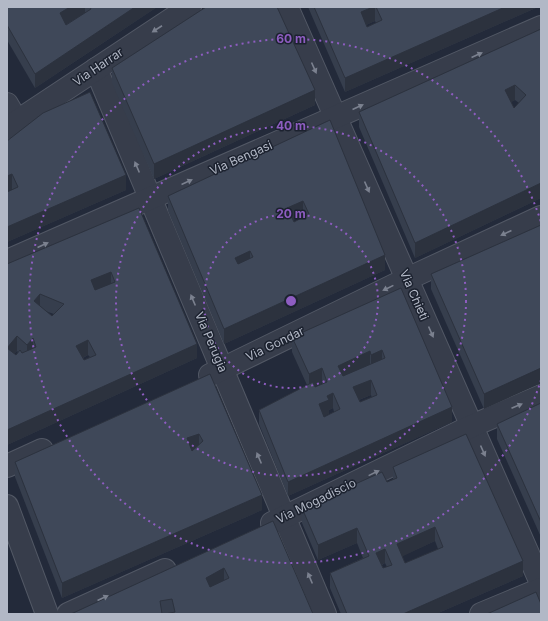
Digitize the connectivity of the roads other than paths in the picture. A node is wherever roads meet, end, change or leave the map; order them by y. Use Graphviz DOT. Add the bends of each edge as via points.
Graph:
graph roads {
  1 [pos="190,7"];
  2 [pos="287,7"];
  3 [pos="541,27"];
  4 [pos="96,69"];
  5 [pos="336,117"];
  6 [pos="10,118"];
  7 [pos="150,198"];
  8 [pos="541,217"];
  9 [pos="7,261"];
  10 [pos="407,279"];
  11 [pos="222,370"];
  12 [pos="194,382"];
  13 [pos="541,396"];
  14 [pos="472,426"];
  15 [pos="57,443"];
  16 [pos="7,466"];
  17 [pos="7,506"];
  18 [pos="284,517"];
  19 [pos="255,530"];
  20 [pos="7,555"];
  21 [pos="28,560"];
  22 [pos="183,562"];
  23 [pos="541,583"];
  24 [pos="541,589"];
  25 [pos="47,614"];
  26 [pos="68,614"];
  27 [pos="325,614"];
  28 [pos="482,614"];
  1 -- 4 [label="street, Via Harrar, one-way"];
  2 -- 5 [label="street, Via Chieti, one-way"];
  5 -- 3 [label="street, Via Bengasi, one-way"];
  4 -- 6 [label="street, Via Harrar"];
  7 -- 4 [label="street, Via Perugia, one-way"];
  7 -- 5 [label="street, Via Bengasi, one-way"];
  5 -- 10 [label="street, Via Chieti, one-way"];
  9 -- 7 [label="street, Via Bengasi, one-way"];
  11 -- 7 [label="street, Via Perugia, one-way"];
  8 -- 10 [label="street, Via Gondar, one-way"];
  10 -- 11 [label="street, Via Gondar, one-way"];
  10 -- 14 [label="street, Via Chieti, one-way"];
  11 -- 12 [label="street, Via Gondar"];
  18 -- 11 [label="street, Via Perugia, one-way"];
  14 -- 13 [label="street, Via Mogadiscio, one-way"];
  18 -- 14 [label="street, Via Mogadiscio, one-way"];
  14 -- 23 [label="street, Via Chieti, one-way"];
  15 -- 16 [label="street"];
  17 -- 21 [label="street"];
  18 -- 19 [label="street, Via Mogadiscio"];
  27 -- 18 [label="street, Via Perugia, one-way"];
  20 -- 21 [label="street"];
  21 -- 25 [label="street"];
  26 -- 22 [label="street, one-way"];
  24 -- 28 [label="street"];
}
